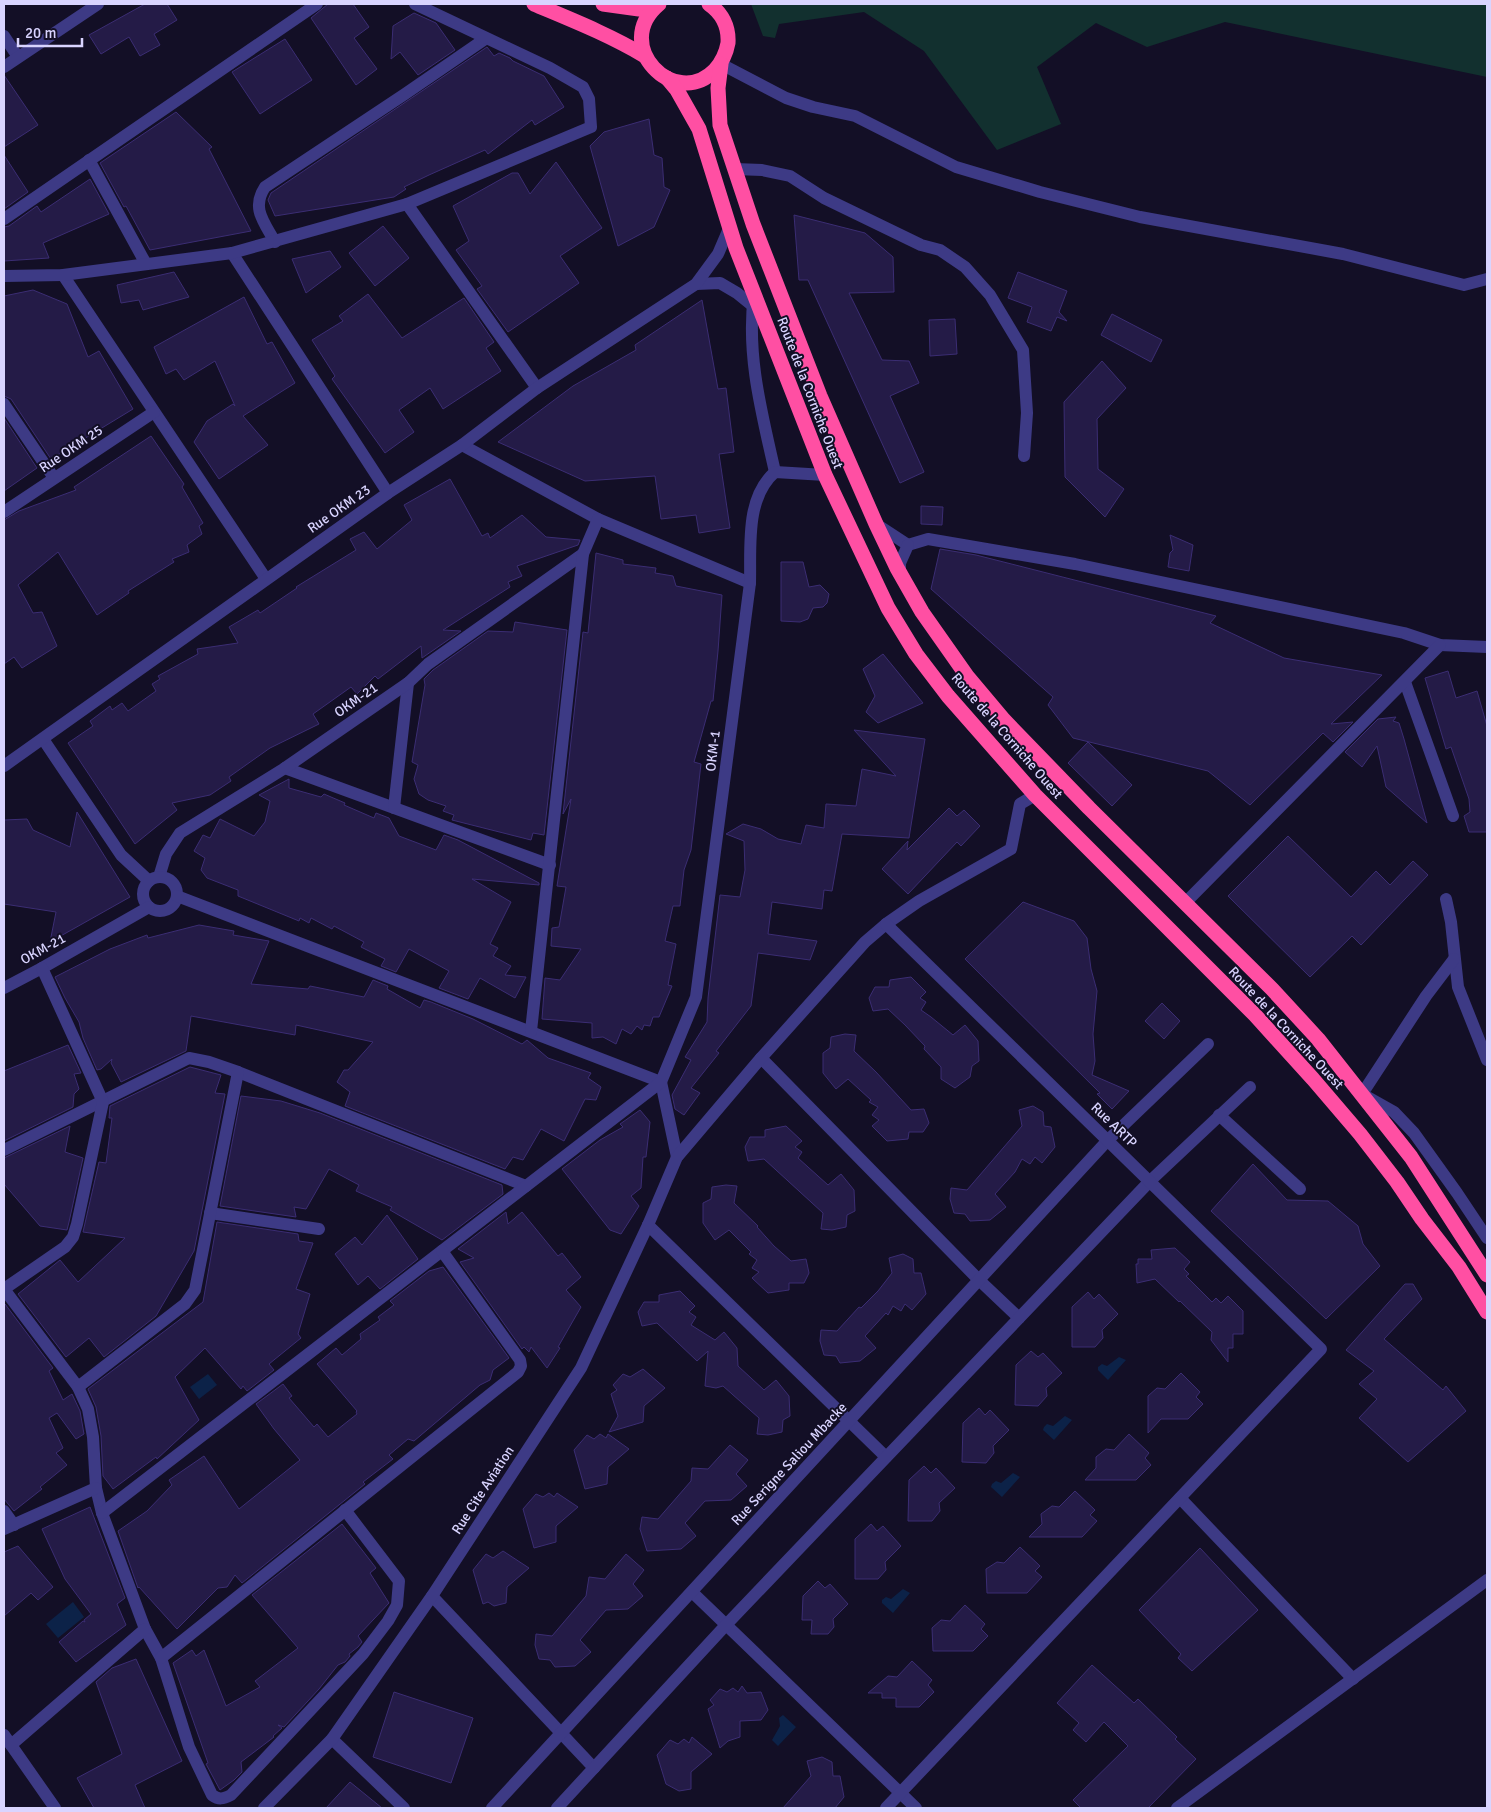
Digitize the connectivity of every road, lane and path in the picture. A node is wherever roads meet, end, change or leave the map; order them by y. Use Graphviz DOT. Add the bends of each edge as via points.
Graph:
graph roads {
  1 [pos="98,4"];
  2 [pos="316,4"];
  3 [pos="416,4"];
  4 [pos="534,4"];
  5 [pos="603,4"];
  6 [pos="709,4"];
  7 [pos="656,6"];
  8 [pos="4,36"];
  9 [pos="485,38"];
  10 [pos="645,56"];
  11 [pos="18,57"];
  12 [pos="721,64"];
  13 [pos="4,67"];
  14 [pos="667,78"];
  15 [pos="89,160"];
  16 [pos="735,169"];
  17 [pos="407,204"];
  18 [pos="4,219"];
  19 [pos="730,226"];
  20 [pos="275,242"];
  21 [pos="232,253"];
  22 [pos="146,264"];
  23 [pos="63,275"];
  24 [pos="4,276"];
  25 [pos="1487,279"];
  26 [pos="696,284"];
  27 [pos="756,305"];
  28 [pos="537,388"];
  29 [pos="4,404"];
  30 [pos="154,412"];
  31 [pos="462,444"];
  32 [pos="1024,456"];
  33 [pos="776,472"];
  34 [pos="825,475"];
  35 [pos="54,478"];
  36 [pos="388,493"];
  37 [pos="4,512"];
  38 [pos="598,519"];
  39 [pos="876,524"];
  40 [pos="908,546"];
  41 [pos="583,554"];
  42 [pos="900,573"];
  43 [pos="266,579"];
  44 [pos="750,583"];
  45 [pos="1440,645"];
  46 [pos="1487,647"];
  47 [pos="408,682"];
  48 [pos="1404,682"];
  49 [pos="43,739"];
  50 [pos="5,763"];
  51 [pos="285,768"];
  52 [pos="1034,795"];
  53 [pos="394,808"];
  54 [pos="1453,816"];
  55 [pos="550,864"];
  56 [pos="154,879"];
  57 [pos="177,896"];
  58 [pos="1446,899"];
  59 [pos="1185,903"];
  60 [pos="149,907"];
  61 [pos="886,924"];
  62 [pos="1454,959"];
  63 [pos="42,968"];
  64 [pos="4,988"];
  65 [pos="532,1031"];
  66 [pos="1208,1044"];
  67 [pos="761,1058"];
  68 [pos="1487,1060"];
  69 [pos="238,1072"];
  70 [pos="661,1082"];
  71 [pos="1250,1087"];
  72 [pos="1362,1094"];
  73 [pos="103,1102"];
  74 [pos="1219,1116"];
  75 [pos="1108,1140"];
  76 [pos="4,1150"];
  77 [pos="677,1157"];
  78 [pos="1150,1181"];
  79 [pos="526,1186"];
  80 [pos="1300,1189"];
  81 [pos="210,1213"];
  82 [pos="648,1225"];
  83 [pos="319,1228"];
  84 [pos="1484,1229"];
  85 [pos="1487,1238"];
  86 [pos="442,1251"];
  87 [pos="1487,1275"];
  88 [pos="978,1280"];
  89 [pos="4,1289"];
  90 [pos="1487,1312"];
  91 [pos="1019,1318"];
  92 [pos="78,1387"];
  93 [pos="850,1420"];
  94 [pos="886,1457"];
  95 [pos="96,1488"];
  96 [pos="1180,1498"];
  97 [pos="345,1510"];
  98 [pos="4,1511"];
  99 [pos="102,1514"];
  100 [pos="9,1527"];
  101 [pos="1487,1580"];
  102 [pos="692,1592"];
  103 [pos="432,1596"];
  104 [pos="725,1626"];
  105 [pos="145,1629"];
  106 [pos="161,1658"];
  107 [pos="1353,1679"];
  108 [pos="562,1733"];
  109 [pos="332,1739"];
  110 [pos="7,1740"];
  111 [pos="594,1768"];
  112 [pos="900,1793"];
  113 [pos="56,1808"];
  114 [pos="264,1808"];
  115 [pos="404,1808"];
  116 [pos="492,1808"];
  117 [pos="557,1808"];
  118 [pos="886,1808"];
  119 [pos="916,1808"];
  120 [pos="1177,1808"];
  1 -- 11 [label="street"];
  2 -- 15 [label="street"];
  3 -- 9 [label="street"];
  4 -- 10 [label="highway" via="596,30"];
  5 -- 7 [label="highway" via="639,9"];
  6 -- 12 [label="highway, Route de la Corniche Ouest" via="724,21 728,36"];
  7 -- 10 [label="highway" via="642,31 641,44"];
  8 -- 11 [label="street"];
  9 -- 17 [label="street" via="550,68 582,87 589,99 591,127"];
  9 -- 20 [label="street" via="265,187 258,196 260,215"];
  10 -- 14 [label="highway, Route de la Corniche Ouest" via="657,73"];
  11 -- 13 [label="street"];
  12 -- 14 [label="highway" via="710,75 696,81 681,82"];
  12 -- 16 [label="highway, Route de la Corniche Ouest" via="718,112"];
  12 -- 25 [label="street" via="786,98 855,116 956,167 1040,192 1140,217 1343,254 1464,285"];
  14 -- 19 [label="highway, Route de la Corniche Ouest" via="699,129"];
  15 -- 18 [label="street"];
  15 -- 22 [label="street"];
  16 -- 32 [label="street" via="790,176 824,198 921,245 940,250 965,267 990,295 1023,350 1027,413"];
  16 -- 39 [label="highway, Route de la Corniche Ouest" via="820,396"];
  17 -- 20 [label="street"];
  17 -- 28 [label="street"];
  19 -- 26 [label="street" via="718,254"];
  19 -- 27 [label="highway, Route de la Corniche Ouest"];
  20 -- 21 [label="street"];
  21 -- 22 [label="street"];
  21 -- 36 [label="street"];
  22 -- 23 [label="street"];
  23 -- 24 [label="street"];
  23 -- 30 [label="street"];
  26 -- 27 [label="street" via="720,283"];
  26 -- 28 [label="street, Rue OKM 23"];
  27 -- 33 [label="street" via="751,326 754,368"];
  27 -- 34 [label="highway, Route de la Corniche Ouest"];
  28 -- 31 [label="street, Rue OKM 23"];
  29 -- 35 [label="street"];
  30 -- 35 [label="street, Rue OKM 25"];
  30 -- 43 [label="street"];
  31 -- 36 [label="street, Rue OKM 23"];
  31 -- 38 [label="street"];
  33 -- 34 [label="street"];
  33 -- 44 [label="street, OKM-1" via="766,480 753,518"];
  34 -- 52 [label="highway, Route de la Corniche Ouest" via="888,608 916,654"];
  35 -- 37 [label="street, Rue OKM 25"];
  36 -- 43 [label="street, Rue OKM 23"];
  38 -- 41 [label="street"];
  38 -- 44 [label="street"];
  39 -- 40 [label="street"];
  39 -- 42 [label="highway, Route de la Corniche Ouest"];
  40 -- 42 [label="street" via="900,563"];
  40 -- 45 [label="street" via="928,540 1075,564 1404,632"];
  41 -- 47 [label="street, OKM-21" via="428,664"];
  41 -- 55 [label="street"];
  42 -- 59 [label="highway, Route de la Corniche Ouest" via="922,612 967,676 1004,720"];
  43 -- 49 [label="street, Rue OKM 23"];
  44 -- 70 [label="street, OKM-1" via="696,997"];
  45 -- 46 [label="street"];
  45 -- 48 [label="street"];
  47 -- 51 [label="street, OKM-21"];
  47 -- 53 [label="street"];
  48 -- 54 [label="street"];
  48 -- 59 [label="street"];
  49 -- 50 [label="street, Rue OKM 23"];
  49 -- 56 [label="street" via="121,855"];
  51 -- 53 [label="street"];
  51 -- 56 [label="street, OKM-21" via="180,833"];
  52 -- 61 [label="street, Rue Cite Aviation" via="1020,804 1011,849 919,901"];
  52 -- 90 [label="highway, Route de la Corniche Ouest" via="1255,1015 1313,1079 1397,1182 1459,1267"];
  53 -- 55 [label="street"];
  55 -- 65 [label="street"];
  56 -- 57 [label="street" via="170,881"];
  56 -- 60 [label="street" via="143,891"];
  57 -- 60 [label="street" via="169,909 158,911"];
  57 -- 65 [label="street"];
  58 -- 62 [label="street"];
  59 -- 72 [label="highway, Route de la Corniche Ouest" via="1272,989"];
  60 -- 63 [label="street, OKM-21"];
  61 -- 67 [label="street, Rue Cite Aviation" via="865,942"];
  61 -- 75 [label="street, Rue ARTP"];
  62 -- 68 [label="street" via="1458,987"];
  62 -- 72 [label="street"];
  63 -- 64 [label="street, OKM-21"];
  63 -- 73 [label="street"];
  65 -- 70 [label="street"];
  66 -- 75 [label="street, Rue Serigne Saliou Mbacke"];
  67 -- 77 [label="street, Rue Cite Aviation"];
  67 -- 88 [label="street"];
  69 -- 73 [label="street" via="189,1058"];
  69 -- 79 [label="street"];
  69 -- 81 [label="street"];
  70 -- 77 [label="street"];
  70 -- 79 [label="street"];
  71 -- 74 [label="street"];
  72 -- 84 [label="street" via="1394,1112 1414,1133"];
  72 -- 87 [label="highway, Route de la Corniche Ouest" via="1411,1156"];
  73 -- 76 [label="street"];
  73 -- 89 [label="street" via="73,1237 65,1247"];
  74 -- 78 [label="street"];
  74 -- 80 [label="street"];
  75 -- 78 [label="street, Rue ARTP"];
  75 -- 88 [label="street, Rue Serigne Saliou Mbacke"];
  77 -- 82 [label="street, Rue Cite Aviation"];
  78 -- 91 [label="street"];
  78 -- 96 [label="street, Rue ARTP" via="1322,1348"];
  79 -- 86 [label="street"];
  81 -- 83 [label="street"];
  81 -- 92 [label="street" via="195,1290 185,1304"];
  82 -- 93 [label="street"];
  82 -- 103 [label="street, Rue Cite Aviation" via="581,1368"];
  84 -- 85 [label="street"];
  86 -- 97 [label="street" via="520,1360 521,1366 518,1372"];
  86 -- 99 [label="street"];
  88 -- 91 [label="street"];
  88 -- 93 [label="street, Rue Serigne Saliou Mbacke"];
  89 -- 92 [label="street"];
  91 -- 94 [label="street"];
  92 -- 95 [label="street" via="88,1409 93,1437"];
  93 -- 94 [label="street"];
  93 -- 102 [label="street, Rue Serigne Saliou Mbacke"];
  94 -- 104 [label="street"];
  95 -- 99 [label="street"];
  95 -- 100 [label="street"];
  96 -- 107 [label="street"];
  96 -- 112 [label="street"];
  97 -- 106 [label="street"];
  97 -- 106 [label="street" via="399,1581 397,1605 363,1654 231,1795 223,1799 212,1795 189,1747"];
  98 -- 100 [label="street"];
  99 -- 105 [label="street"];
  101 -- 107 [label="street"];
  102 -- 104 [label="street"];
  102 -- 108 [label="street, Rue Serigne Saliou Mbacke"];
  103 -- 108 [label="street"];
  103 -- 109 [label="street, Rue Cite Aviation"];
  104 -- 111 [label="street"];
  104 -- 112 [label="street"];
  105 -- 106 [label="street"];
  105 -- 110 [label="street"];
  107 -- 120 [label="street"];
  108 -- 111 [label="street"];
  108 -- 116 [label="street, Rue Serigne Saliou Mbacke"];
  109 -- 114 [label="street, Rue Cite Aviation"];
  109 -- 115 [label="street"];
  110 -- 113 [label="street"];
  111 -- 117 [label="street"];
  112 -- 118 [label="street"];
  112 -- 119 [label="street"];
}
